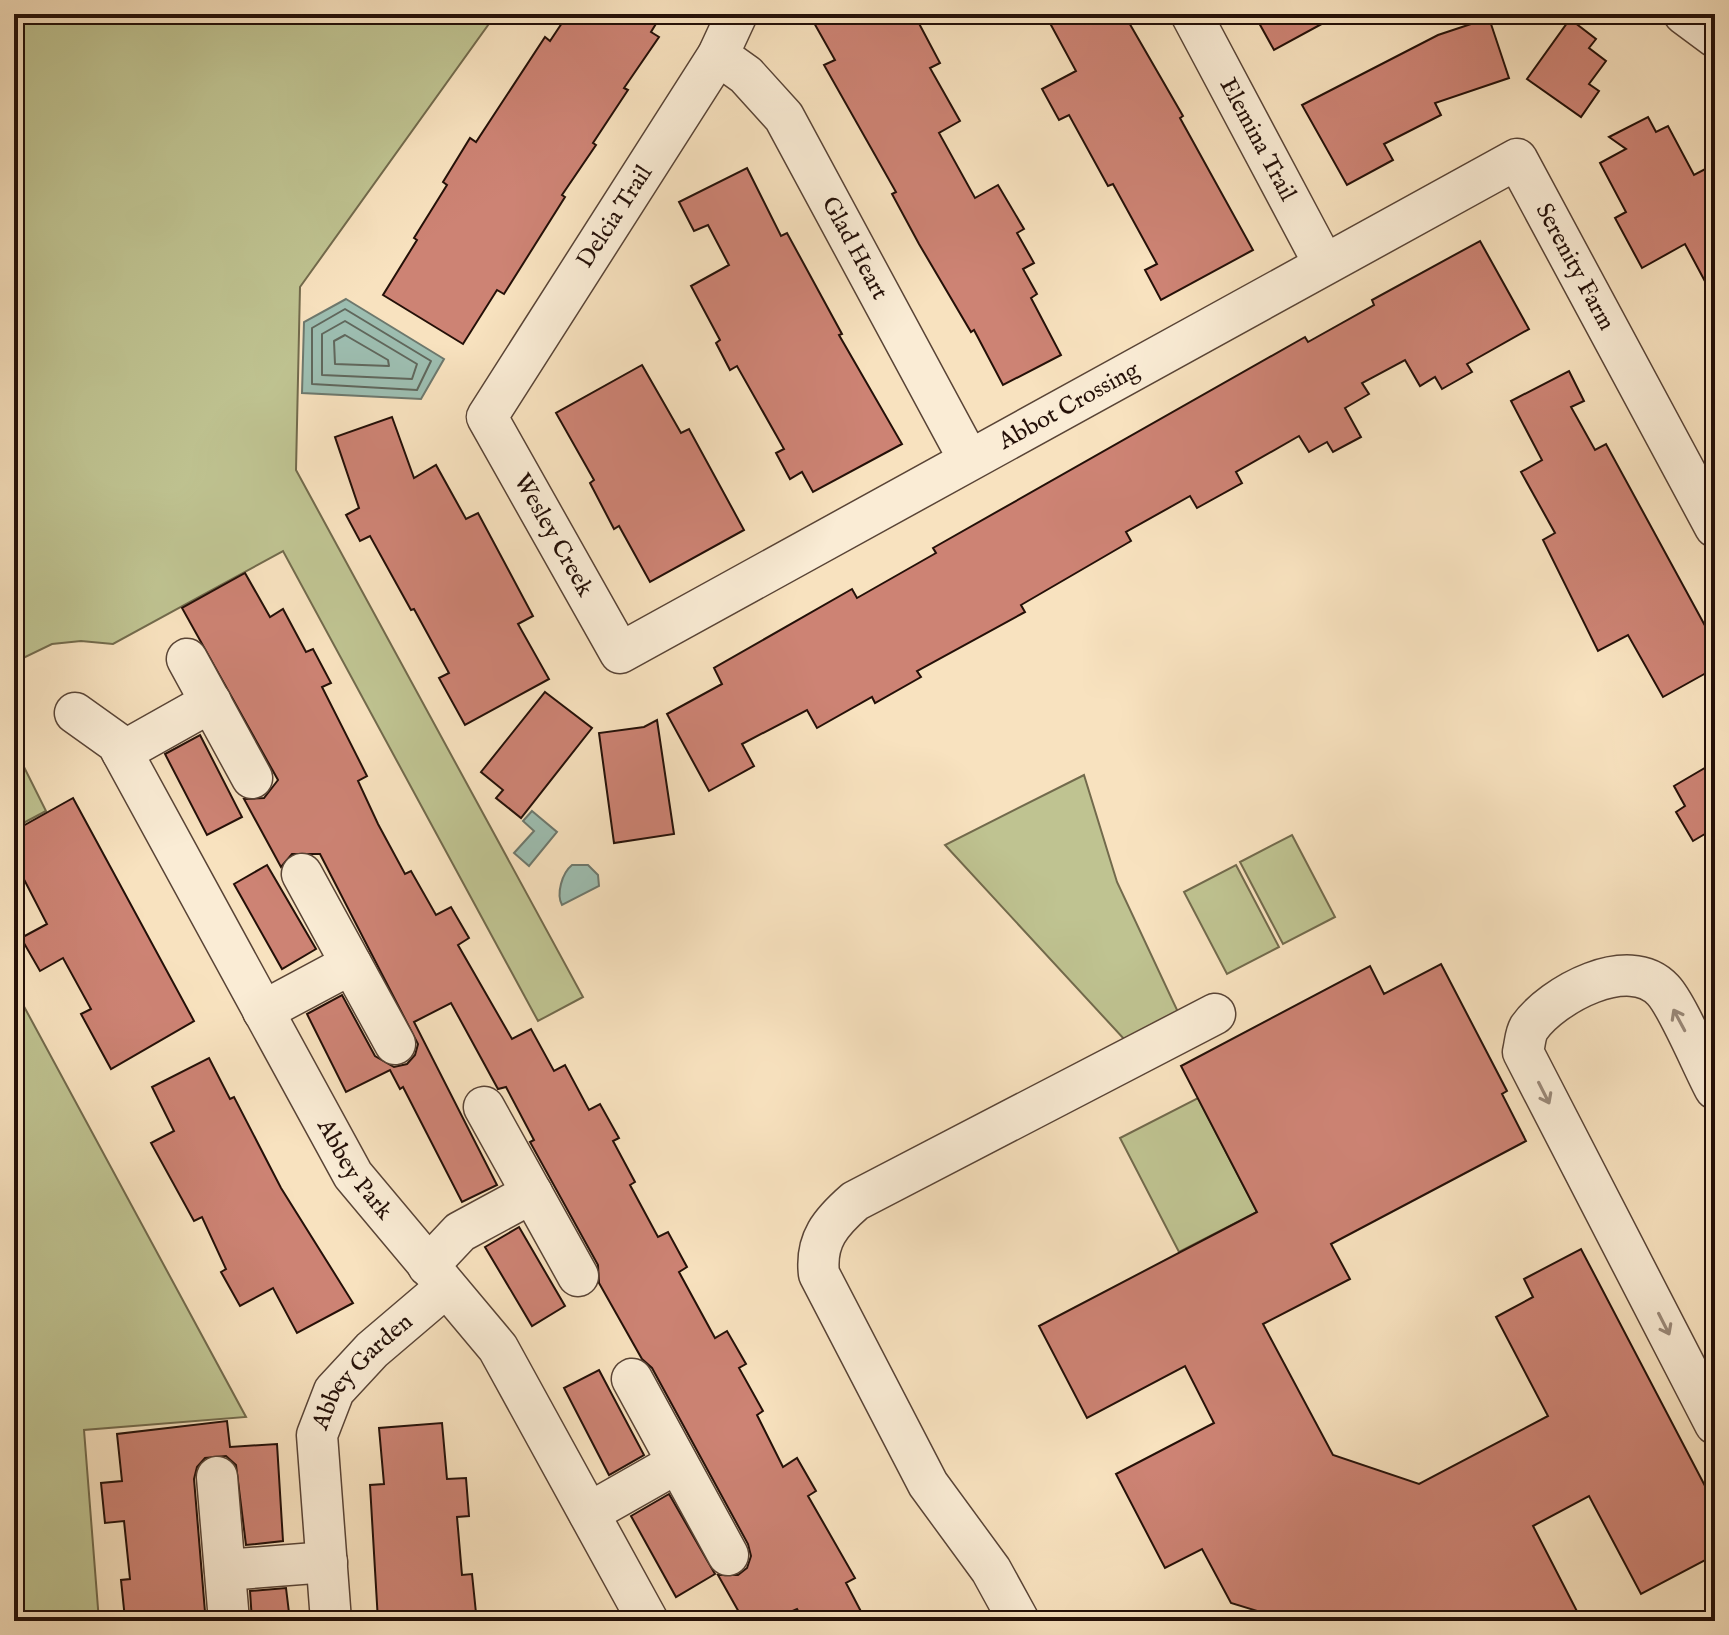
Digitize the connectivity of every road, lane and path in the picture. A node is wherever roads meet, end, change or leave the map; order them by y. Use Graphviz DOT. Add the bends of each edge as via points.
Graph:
graph roads {
  1 [pos="737,14"];
  2 [pos="1191,14"];
  3 [pos="1684,14"];
  4 [pos="1715,37"];
  5 [pos="718,55"];
  6 [pos="1517,159"];
  7 [pos="1324,264"];
  8 [pos="487,417"];
  9 [pos="968,458"];
  10 [pos="1715,527"];
  11 [pos="620,653"];
  12 [pos="187,659"];
  13 [pos="211,702"];
  14 [pos="75,713"];
  15 [pos="122,752"];
  16 [pos="252,778"];
  17 [pos="302,874"];
  18 [pos="351,964"];
  19 [pos="263,1011"];
  20 [pos="1215,1014"];
  21 [pos="395,1044"];
  22 [pos="1715,1089"];
  23 [pos="484,1107"];
  24 [pos="532,1193"];
  25 [pos="437,1276"];
  26 [pos="578,1276"];
  27 [pos="632,1379"];
  28 [pos="1715,1424"];
  29 [pos="677,1463"];
  30 [pos="217,1477"];
  31 [pos="589,1513"];
  32 [pos="728,1555"];
  33 [pos="327,1562"];
  34 [pos="225,1570"];
  35 [pos="229,1621"];
  36 [pos="331,1621"];
  37 [pos="648,1621"];
  38 [pos="1019,1621"];
  1 -- 5 [label="street, Delcia Trail"];
  2 -- 7 [label="street, Elemina Trail"];
  3 -- 4 [label="street"];
  5 -- 8 [label="street, Delcia Trail"];
  5 -- 9 [label="street, Glad Heart" via="746,75 784,117"];
  6 -- 7 [label="street, Abbot Crossing"];
  6 -- 10 [label="street, Serenity Farm" via="1647,366"];
  7 -- 9 [label="street, Abbot Crossing"];
  8 -- 11 [label="street, Wesley Creek"];
  9 -- 11 [label="street, Abbot Crossing"];
  12 -- 13 [label="street"];
  13 -- 15 [label="street"];
  13 -- 16 [label="street"];
  14 -- 15 [label="street, Abbey Park"];
  15 -- 19 [label="street, Abbey Park"];
  17 -- 18 [label="street"];
  18 -- 19 [label="street"];
  18 -- 21 [label="street"];
  19 -- 25 [label="street, Abbey Park" via="353,1175"];
  20 -- 38 [label="street" via="855,1201 822,1237 819,1274 928,1484 991,1570"];
  22 -- 28 [label="street, one-way" via="1663,989 1634,976 1604,977 1549,1006 1527,1031 1523,1052"];
  23 -- 24 [label="street"];
  24 -- 25 [label="street, Abbey Garden" via="460,1232"];
  24 -- 26 [label="street"];
  25 -- 31 [label="street, Abbey Park" via="498,1348"];
  25 -- 33 [label="street, Abbey Garden" via="334,1391 317,1435"];
  27 -- 29 [label="street"];
  29 -- 31 [label="street"];
  29 -- 32 [label="street"];
  30 -- 34 [label="street"];
  31 -- 37 [label="street, Abbey Park"];
  33 -- 34 [label="street"];
  33 -- 36 [label="street, Abbey Garden"];
  34 -- 35 [label="street"];
}
